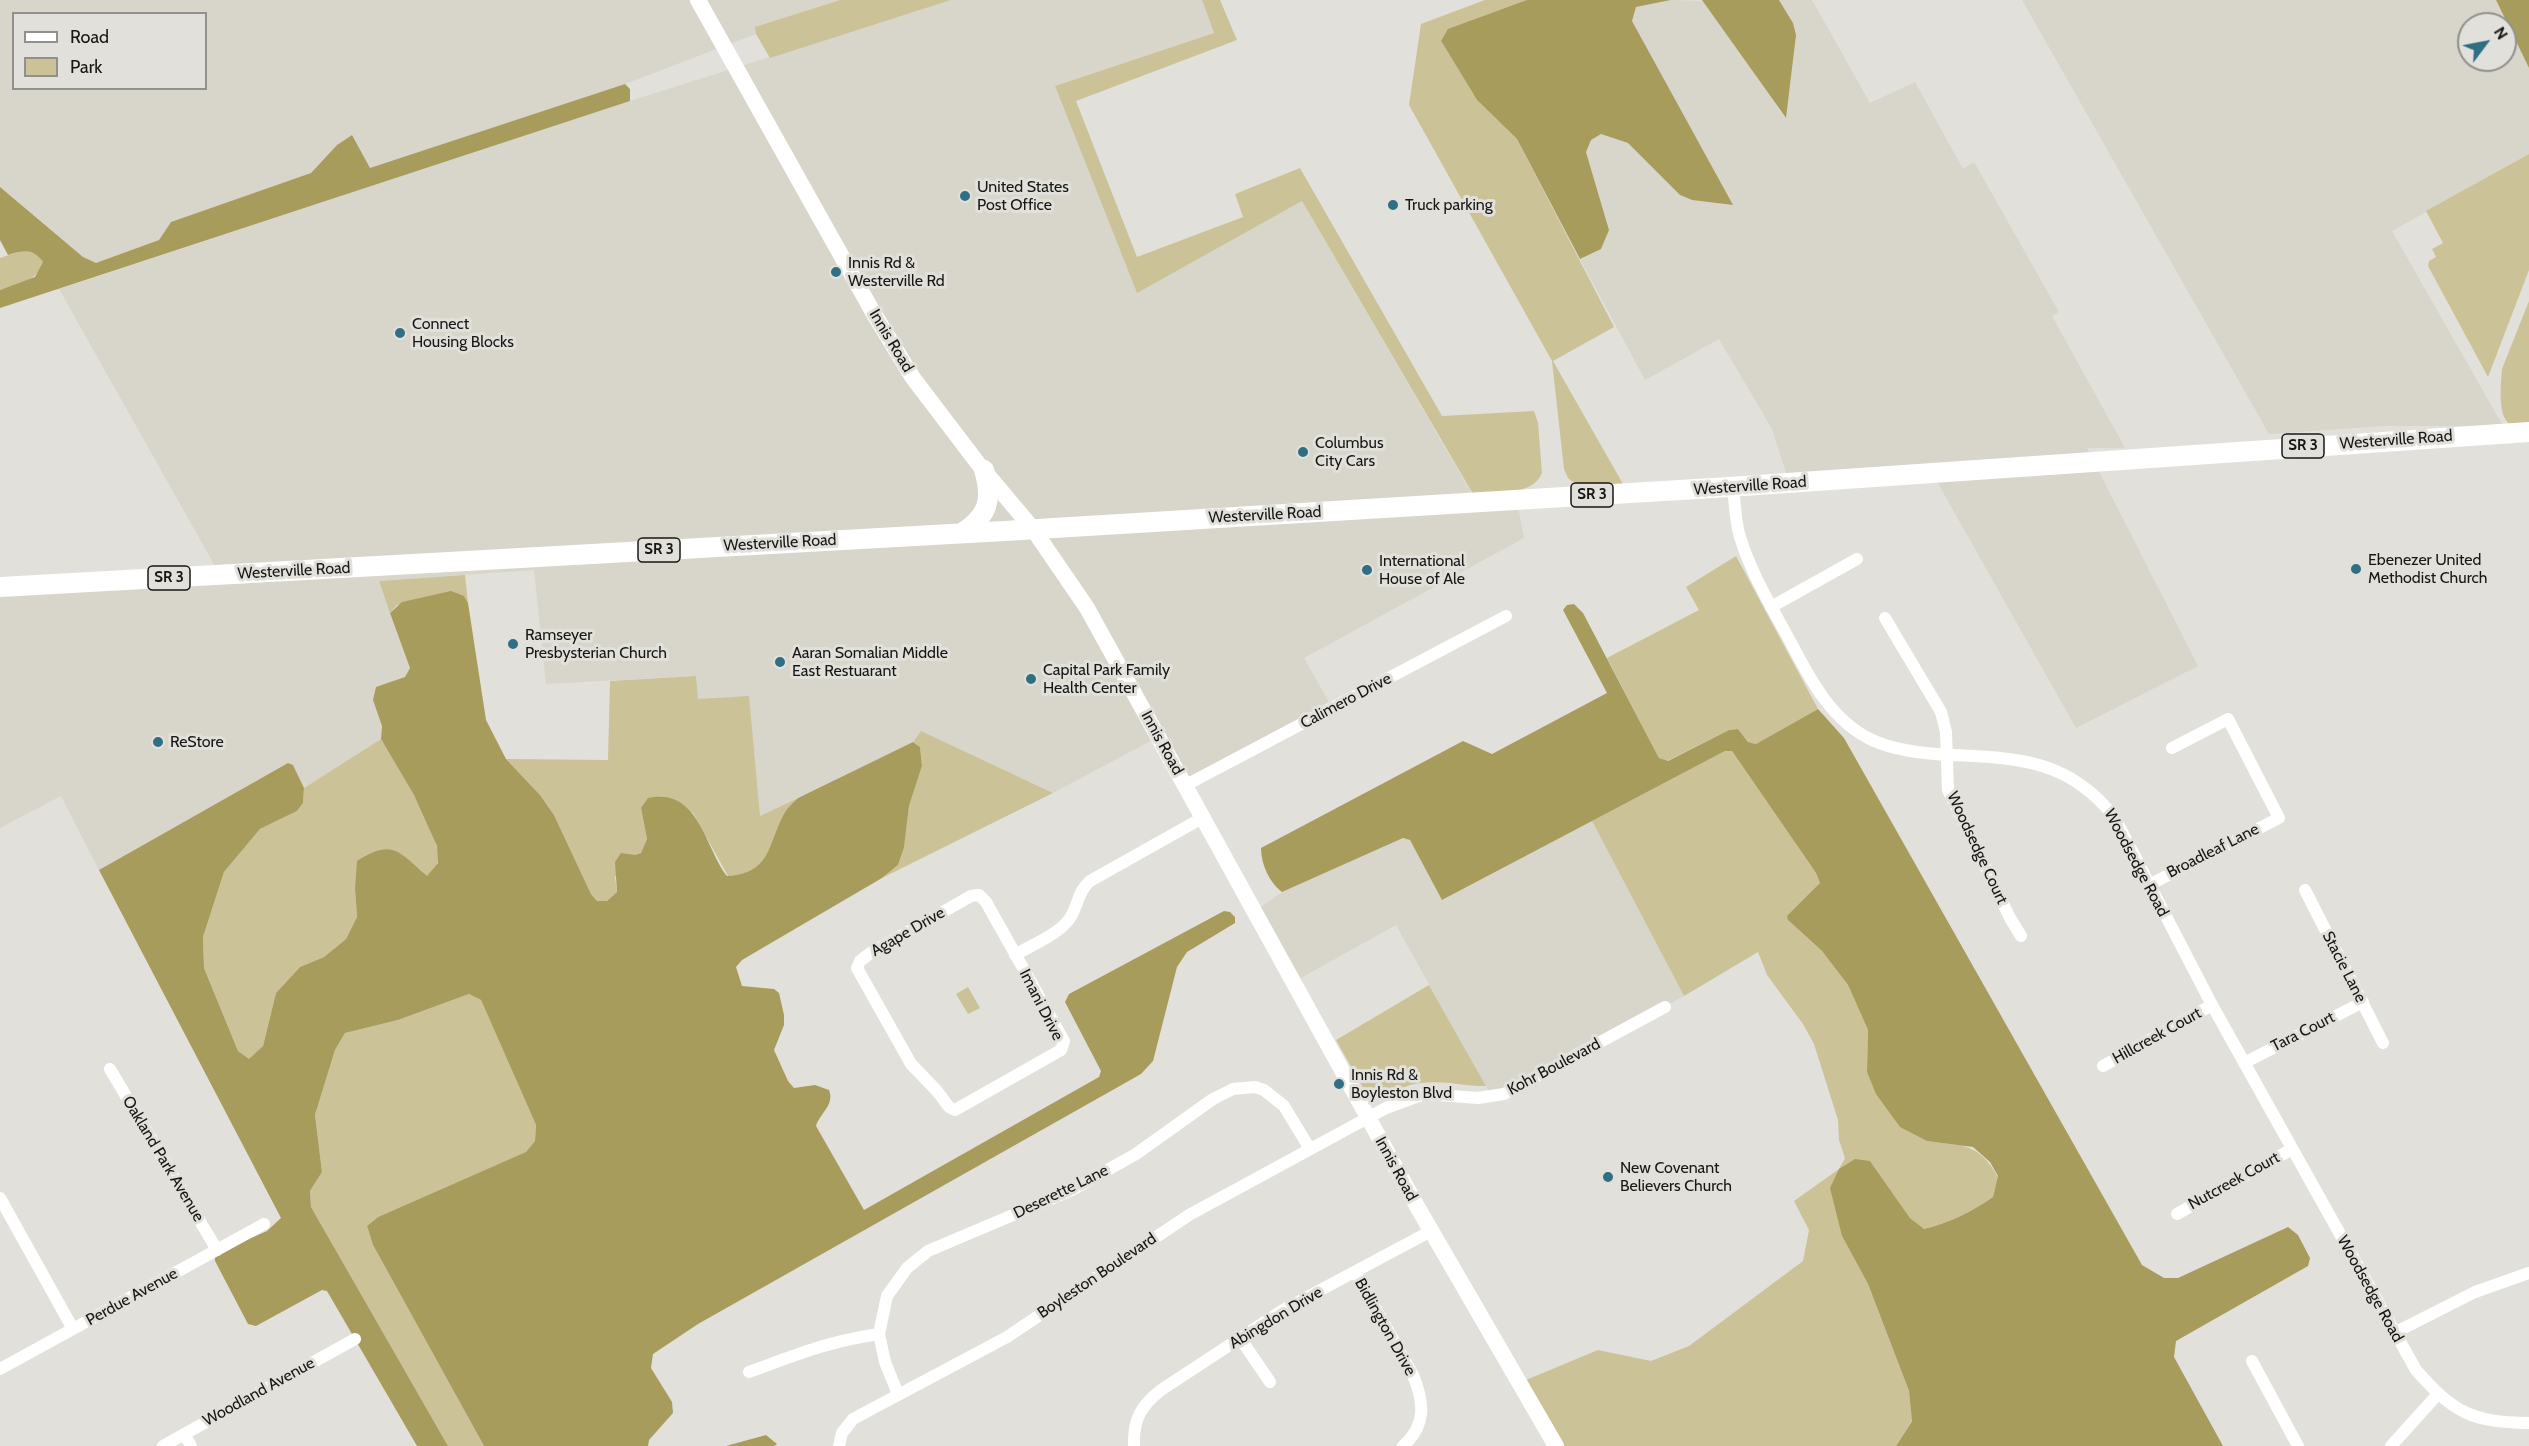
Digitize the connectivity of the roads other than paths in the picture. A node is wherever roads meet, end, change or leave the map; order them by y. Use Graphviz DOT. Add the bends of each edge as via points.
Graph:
graph roads {
  1 [pos="698,0"];
  2 [pos="2529,432"];
  3 [pos="984,470"];
  4 [pos="1733,487"];
  5 [pos="1033,529"];
  6 [pos="962,533"];
  7 [pos="1857,559"];
  8 [pos="0,587"];
  9 [pos="1771,607"];
  10 [pos="1506,616"];
  11 [pos="1885,618"];
  12 [pos="2172,748"];
  13 [pos="1945,755"];
  14 [pos="1186,785"];
  15 [pos="1203,817"];
  16 [pos="2149,885"];
  17 [pos="2305,890"];
  18 [pos="2021,936"];
  19 [pos="1015,955"];
  20 [pos="2362,1002"];
  21 [pos="2212,1005"];
  22 [pos="1665,1007"];
  23 [pos="2383,1043"];
  24 [pos="2244,1063"];
  25 [pos="2103,1066"];
  26 [pos="110,1069"];
  27 [pos="944,1100"];
  28 [pos="1369,1119"];
  29 [pos="1310,1149"];
  30 [pos="2292,1149"];
  31 [pos="0,1198"];
  32 [pos="2177,1214"];
  33 [pos="264,1224"];
  34 [pos="1431,1231"];
  35 [pos="216,1250"];
  36 [pos="1355,1272"];
  37 [pos="2529,1273"];
  38 [pos="73,1329"];
  39 [pos="2394,1333"];
  40 [pos="879,1334"];
  41 [pos="1240,1338"];
  42 [pos="355,1339"];
  43 [pos="2252,1361"];
  44 [pos="0,1369"];
  45 [pos="749,1372"];
  46 [pos="1270,1382"];
  47 [pos="898,1394"];
  48 [pos="2437,1395"];
  49 [pos="2529,1423"];
  50 [pos="184,1434"];
  51 [pos="163,1446"];
  52 [pos="191,1446"];
  53 [pos="839,1446"];
  54 [pos="1134,1446"];
  55 [pos="1403,1446"];
  56 [pos="1556,1446"];
  57 [pos="2298,1446"];
  58 [pos="2391,1446"];
  1 -- 3 [label="main road, Innis Road" via="874,314 914,378"];
  2 -- 4 [label="main road, Westerville Road / SR 3"];
  3 -- 5 [label="main road, Innis Road"];
  3 -- 6 [label="main road" via="989,487 983,516"];
  4 -- 5 [label="main road, Westerville Road / SR 3"];
  4 -- 9 [label="street, Woodsedge Road" via="1739,535"];
  5 -- 6 [label="main road, Westerville Road / SR 3"];
  5 -- 14 [label="main road, Innis Road" via="1087,608"];
  6 -- 8 [label="main road, Westerville Road / SR 3"];
  7 -- 9 [label="street"];
  9 -- 13 [label="street, Woodsedge Road" via="1812,683 1846,722 1871,740 1900,749"];
  10 -- 14 [label="street, Calimero Drive"];
  11 -- 13 [label="street, Woodsedge Court" via="1941,712 1946,732"];
  12 -- 16 [label="street, Broadleaf Lane" via="2228,719 2279,818"];
  13 -- 16 [label="street, Woodsedge Road" via="2000,758 2067,774 2103,802 2115,818"];
  13 -- 18 [label="street, Woodsedge Court" via="1948,790 1955,808"];
  14 -- 15 [label="main road, Innis Road"];
  15 -- 19 [label="street, Imani Drive" via="1090,881 1064,925"];
  15 -- 28 [label="main road, Innis Road"];
  16 -- 21 [label="street, Woodsedge Road"];
  17 -- 20 [label="street, Stacie Lane"];
  19 -- 27 [label="street, Imani Drive" via="1064,1041 1061,1050 955,1110"];
  19 -- 27 [label="street, Agape Drive" via="979,895 971,896 860,961 859,973 911,1064"];
  20 -- 23 [label="street, Stacie Lane"];
  20 -- 24 [label="street, Tara Court"];
  21 -- 24 [label="street, Woodsedge Road"];
  21 -- 25 [label="street, Hillcreek Court"];
  22 -- 28 [label="street, Kohr Boulevard" via="1504,1094 1478,1098 1424,1094"];
  24 -- 30 [label="street, Woodsedge Road"];
  26 -- 35 [label="street, Oakland Park Avenue"];
  28 -- 29 [label="street, Boyleston Boulevard"];
  28 -- 34 [label="main road, Innis Road"];
  29 -- 40 [label="street, Deserette Lane" via="1284,1106 1264,1090 1233,1089 1136,1154 1072,1190 928,1251 907,1268 887,1296"];
  29 -- 47 [label="street, Boyleston Boulevard" via="1189,1215 1007,1337"];
  30 -- 32 [label="street, Nutcreek Court"];
  30 -- 39 [label="street, Woodsedge Road"];
  31 -- 38 [label="street"];
  33 -- 35 [label="street, Perdue Avenue"];
  34 -- 36 [label="street, Abingdon Drive"];
  34 -- 56 [label="main road, Innis Road"];
  35 -- 38 [label="street, Perdue Avenue"];
  36 -- 41 [label="street, Abingdon Drive"];
  36 -- 55 [label="street, Bidlington Drive" via="1419,1390 1422,1417"];
  37 -- 39 [label="street" via="2475,1292"];
  38 -- 44 [label="street, Perdue Avenue"];
  39 -- 48 [label="street, Woodsedge Road" via="2416,1370"];
  40 -- 45 [label="street" via="818,1346"];
  40 -- 47 [label="street, Deserette Lane"];
  41 -- 46 [label="street"];
  41 -- 54 [label="street, Abingdon Drive" via="1144,1403 1135,1423"];
  42 -- 50 [label="street, Woodland Avenue"];
  43 -- 57 [label="street"];
  47 -- 53 [label="street, Boyleston Boulevard" via="854,1419 842,1433"];
  48 -- 49 [label="street, Woodsedge Road" via="2463,1413 2494,1422"];
  48 -- 58 [label="street"];
  50 -- 51 [label="street, Woodland Avenue"];
  50 -- 52 [label="street"];
}
